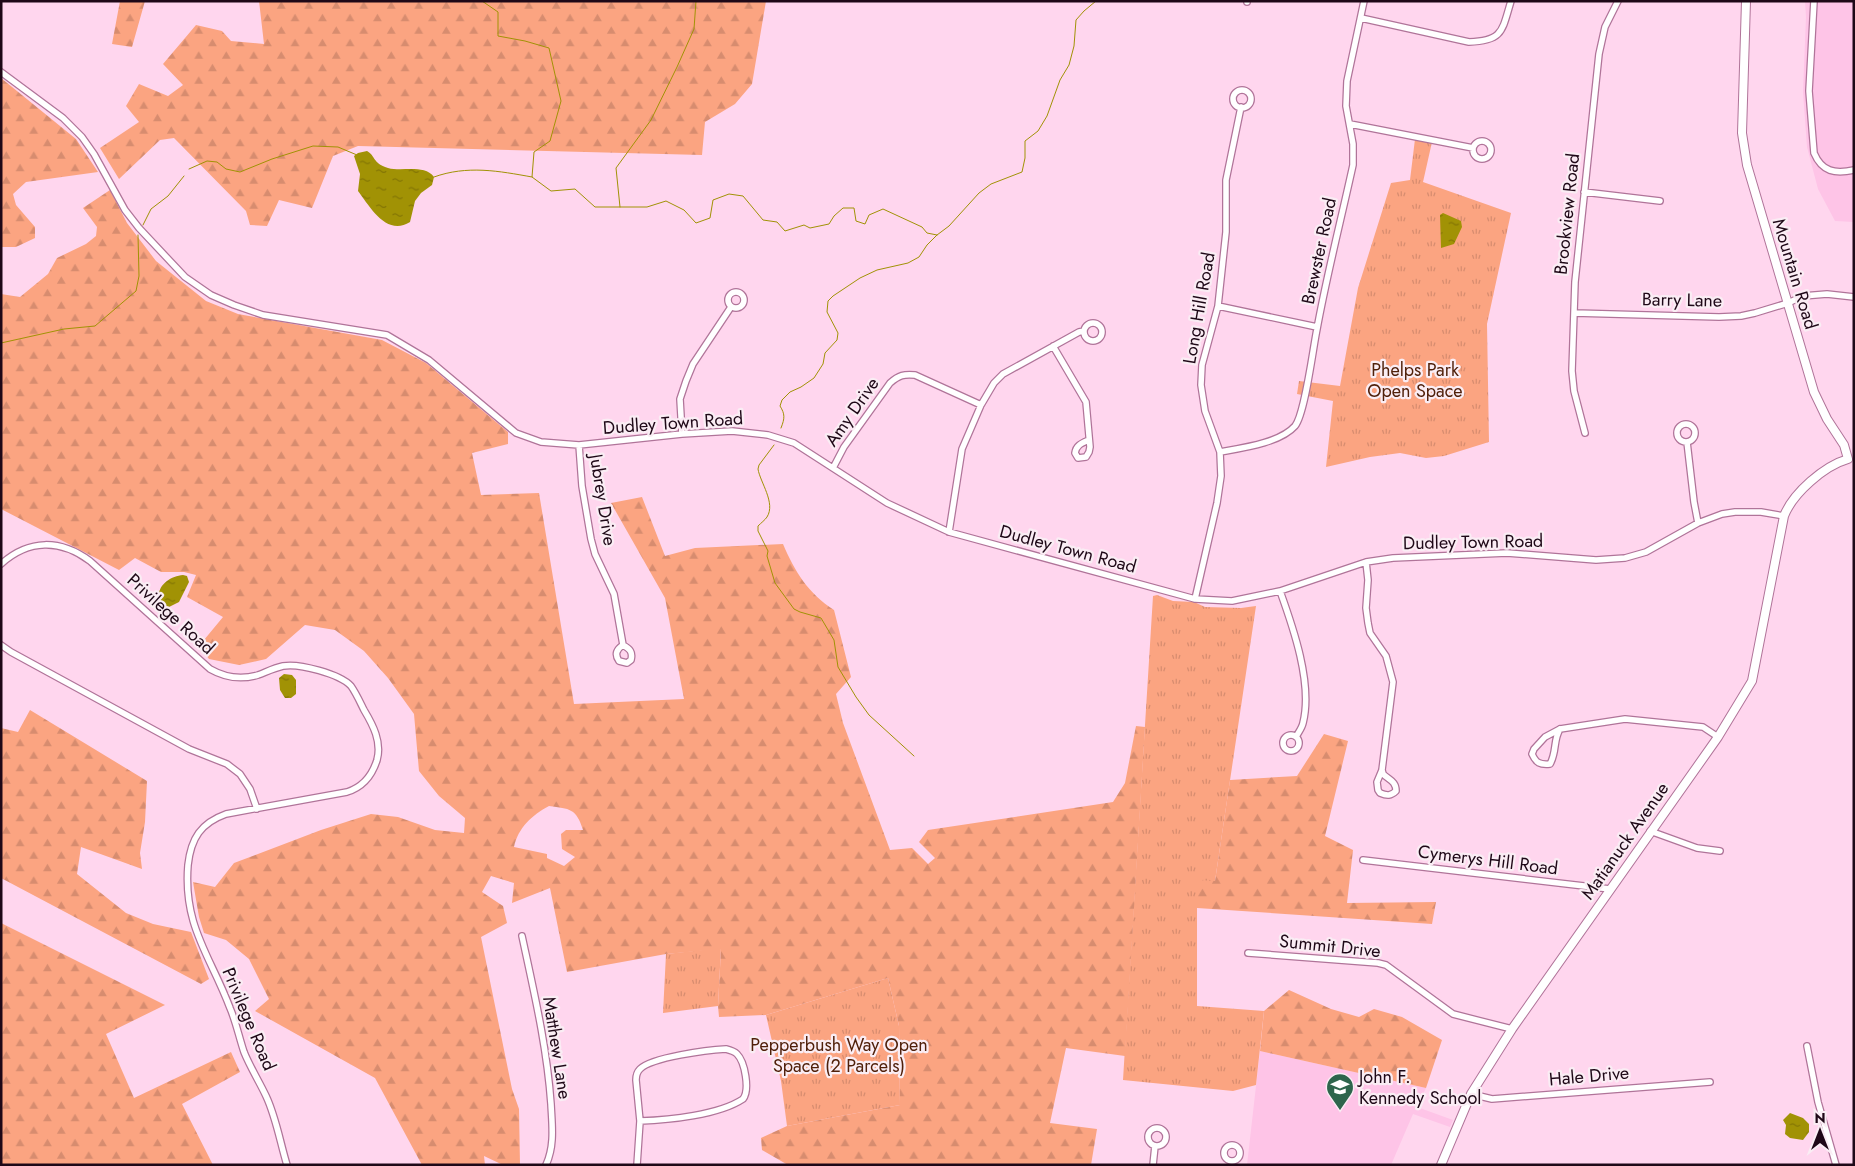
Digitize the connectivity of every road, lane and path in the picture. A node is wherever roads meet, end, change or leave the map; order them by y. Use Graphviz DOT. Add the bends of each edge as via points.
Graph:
graph roads {
  1 [pos="1364,1"];
  2 [pos="1511,1"];
  3 [pos="1618,1"];
  4 [pos="1746,1"];
  5 [pos="1814,1"];
  6 [pos="1360,18"];
  7 [pos="1,72"];
  8 [pos="1241,107"];
  9 [pos="1350,124"];
  10 [pos="1473,148"];
  11 [pos="1854,170"];
  12 [pos="1584,192"];
  13 [pos="1660,201"];
  14 [pos="1854,297"];
  15 [pos="1788,303"];
  16 [pos="1218,306"];
  17 [pos="731,307"];
  18 [pos="1574,313"];
  19 [pos="1317,327"];
  20 [pos="1084,331"];
  21 [pos="1053,346"];
  22 [pos="981,405"];
  23 [pos="1585,433"];
  24 [pos="682,434"];
  25 [pos="1089,440"];
  26 [pos="1687,442"];
  27 [pos="579,445"];
  28 [pos="1220,452"];
  29 [pos="1851,459"];
  30 [pos="833,468"];
  31 [pos="1784,516"];
  32 [pos="1698,523"];
  33 [pos="949,532"];
  34 [pos="1366,562"];
  35 [pos="1,564"];
  36 [pos="1280,591"];
  37 [pos="1195,599"];
  38 [pos="1,645"];
  39 [pos="623,645"];
  40 [pos="1560,729"];
  41 [pos="1296,737"];
  42 [pos="1718,737"];
  43 [pos="1382,770"];
  44 [pos="257,809"];
  45 [pos="1650,831"];
  46 [pos="1720,851"];
  47 [pos="1363,860"];
  48 [pos="1610,889"];
  49 [pos="522,936"];
  50 [pos="1248,953"];
  51 [pos="1512,1029"];
  52 [pos="1807,1046"];
  53 [pos="1710,1082"];
  54 [pos="1471,1094"];
  55 [pos="640,1121"];
  56 [pos="1155,1146"];
  57 [pos="287,1165"];
  58 [pos="546,1165"];
  59 [pos="637,1165"];
  60 [pos="1152,1165"];
  61 [pos="1441,1165"];
  62 [pos="1836,1165"];
  1 -- 6 [label="street, Brewster Road"];
  2 -- 6 [label="street" via="1504,26 1496,37 1483,41 1469,42"];
  3 -- 12 [label="street, Brookview Road" via="1605,27 1599,54"];
  4 -- 15 [label="street, Mountain Road" via="1744,148"];
  5 -- 11 [label="street" via="1810,91 1814,153 1827,170"];
  6 -- 9 [label="street, Brewster Road" via="1347,81 1346,106"];
  7 -- 27 [label="street, Dudley Town Road" via="63,118 82,137 139,228 185,277 211,295 263,315 387,335 429,360 516,433 541,442"];
  8 -- 16 [label="street, Long Hill Road" via="1226,180 1226,232"];
  9 -- 10 [label="street"];
  9 -- 19 [label="street, Brewster Road" via="1353,165"];
  12 -- 13 [label="street"];
  12 -- 18 [label="street, Brookview Road"];
  14 -- 15 [label="street, Barry Lane" via="1803,296"];
  15 -- 18 [label="street, Barry Lane" via="1734,316"];
  15 -- 29 [label="street, Mountain Road" via="1814,392"];
  16 -- 19 [label="street"];
  16 -- 28 [label="street, Long Hill Road" via="1202,365 1201,385 1205,411"];
  17 -- 24 [label="street" via="693,364 686,381 680,399"];
  18 -- 23 [label="street, Brookview Road" via="1572,371"];
  19 -- 28 [label="street, Brewster Road" via="1296,425 1284,436"];
  20 -- 21 [label="street"];
  21 -- 22 [label="street" via="1003,374"];
  21 -- 25 [label="street" via="1086,402"];
  22 -- 30 [label="street, Amy Drive" via="915,375 904,374 890,383 844,447"];
  22 -- 33 [label="street" via="962,449"];
  24 -- 27 [label="street, Dudley Town Road"];
  24 -- 30 [label="street, Dudley Town Road" via="732,431 768,435 794,443"];
  26 -- 32 [label="street"];
  27 -- 39 [label="street, Jubrey Drive" via="590,539 614,594"];
  28 -- 37 [label="street, Long Hill Road" via="1217,503"];
  29 -- 31 [label="street, Mountain Road" via="1826,470 1796,495"];
  30 -- 33 [label="street, Dudley Town Road" via="887,503"];
  31 -- 32 [label="street, Dudley Town Road" via="1735,512"];
  31 -- 42 [label="street, Matianuck Avenue" via="1752,681"];
  32 -- 34 [label="street, Dudley Town Road" via="1646,552 1613,560 1507,553"];
  33 -- 37 [label="street, Dudley Town Road"];
  34 -- 36 [label="street, Dudley Town Road"];
  34 -- 43 [label="street" via="1366,608 1370,632 1386,656 1393,682"];
  35 -- 44 [label="street, Privilege Road" via="27,548 62,546 90,561 202,663 218,673 246,677 290,665 335,676 351,687 373,724 378,741 378,758 370,776 347,792"];
  36 -- 37 [label="street, Dudley Town Road" via="1232,602"];
  36 -- 41 [label="street" via="1297,640 1302,666 1304,715"];
  38 -- 44 [label="street" via="189,749 227,764 240,774"];
  40 -- 40 [label="street" via="1534,749 1532,754 1539,763 1550,764 1554,757 1554,740"];
  40 -- 42 [label="street" via="1625,719 1703,727"];
  42 -- 45 [label="street, Matianuck Avenue"];
  43 -- 43 [label="street" via="1377,782 1378,790 1385,795 1393,794 1396,791 1394,781"];
  44 -- 57 [label="street, Privilege Road" via="226,814 202,828 189,857 187,892 193,923 230,1009 245,1054 267,1098"];
  45 -- 46 [label="street" via="1697,848"];
  45 -- 48 [label="street, Matianuck Avenue"];
  47 -- 48 [label="street, Cymerys Hill Road"];
  48 -- 51 [label="street, Matianuck Avenue"];
  49 -- 58 [label="street, Matthew Lane" via="549,1067 553,1135"];
  50 -- 51 [label="street, Summit Drive" via="1386,965 1453,1014"];
  51 -- 54 [label="street, Matianuck Avenue"];
  52 -- 62 [label="street" via="1818,1102"];
  53 -- 54 [label="street, Hale Drive" via="1492,1099"];
  54 -- 61 [label="street, Matianuck Avenue"];
  55 -- 55 [label="street" via="677,1118 738,1102 746,1096 748,1089 740,1058 726,1049 699,1051 642,1067 636,1074"];
  55 -- 59 [label="street"];
  56 -- 60 [label="street"];
}
